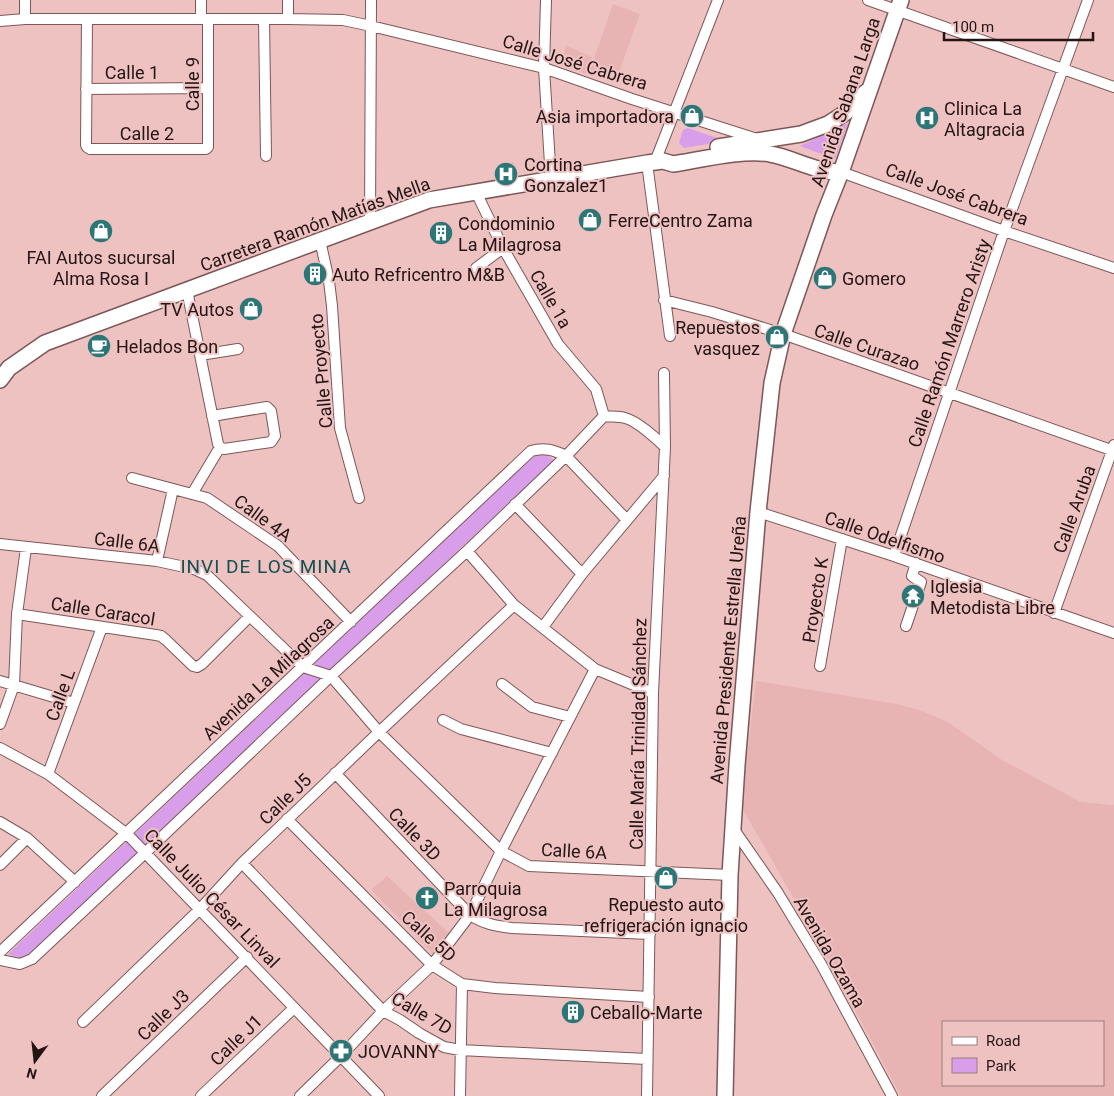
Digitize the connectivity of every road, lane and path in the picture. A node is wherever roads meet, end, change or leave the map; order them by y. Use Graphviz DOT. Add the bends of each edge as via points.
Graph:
graph roads {
  1 [pos="25,0"];
  2 [pos="201,0"];
  3 [pos="288,0"];
  4 [pos="371,0"];
  5 [pos="546,0"];
  6 [pos="718,0"];
  7 [pos="868,0"];
  8 [pos="1088,0"];
  9 [pos="899,5"];
  10 [pos="25,19"];
  11 [pos="87,19"];
  12 [pos="204,19"];
  13 [pos="264,19"];
  14 [pos="288,19"];
  15 [pos="0,21"];
  16 [pos="371,26"];
  17 [pos="544,68"];
  18 [pos="1064,69"];
  19 [pos="1114,86"];
  20 [pos="86,88"];
  21 [pos="208,88"];
  22 [pos="869,90"];
  23 [pos="674,112"];
  24 [pos="760,140"];
  25 [pos="207,149"];
  26 [pos="266,156"];
  27 [pos="655,162"];
  28 [pos="841,172"];
  29 [pos="551,180"];
  30 [pos="476,192"];
  31 [pos="824,215"];
  32 [pos="370,223"];
  33 [pos="1004,231"];
  34 [pos="320,240"];
  35 [pos="502,248"];
  36 [pos="476,268"];
  37 [pos="1114,268"];
  38 [pos="187,290"];
  39 [pos="664,300"];
  40 [pos="783,334"];
  41 [pos="670,336"];
  42 [pos="238,349"];
  43 [pos="200,355"];
  44 [pos="3,373"];
  45 [pos="664,373"];
  46 [pos="949,393"];
  47 [pos="212,416"];
  48 [pos="604,416"];
  49 [pos="220,447"];
  50 [pos="665,447"];
  51 [pos="1113,449"];
  52 [pos="566,456"];
  53 [pos="664,476"];
  54 [pos="132,478"];
  55 [pos="174,489"];
  56 [pos="192,494"];
  57 [pos="360,498"];
  58 [pos="515,504"];
  59 [pos="758,512"];
  60 [pos="627,520"];
  61 [pos="842,539"];
  62 [pos="0,544"];
  63 [pos="26,548"];
  64 [pos="467,551"];
  65 [pos="894,556"];
  66 [pos="157,561"];
  67 [pos="916,563"];
  68 [pos="582,574"];
  69 [pos="514,605"];
  70 [pos="1054,613"];
  71 [pos="16,614"];
  72 [pos="250,616"];
  73 [pos="351,622"];
  74 [pos="906,626"];
  75 [pos="102,627"];
  76 [pos="543,627"];
  77 [pos="1114,633"];
  78 [pos="820,666"];
  79 [pos="303,667"];
  80 [pos="595,669"];
  81 [pos="331,676"];
  82 [pos="0,680"];
  83 [pos="502,684"];
  84 [pos="14,685"];
  85 [pos="653,693"];
  86 [pos="74,703"];
  87 [pos="570,717"];
  88 [pos="443,720"];
  89 [pos="0,724"];
  90 [pos="379,732"];
  91 [pos="0,748"];
  92 [pos="552,753"];
  93 [pos="335,773"];
  94 [pos="48,774"];
  95 [pos="288,819"];
  96 [pos="0,822"];
  97 [pos="733,828"];
  98 [pos="127,834"];
  99 [pos="27,838"];
  100 [pos="501,851"];
  101 [pos="145,853"];
  102 [pos="242,863"];
  103 [pos="0,865"];
  104 [pos="651,871"];
  105 [pos="730,875"];
  106 [pos="75,882"];
  107 [pos="200,909"];
  108 [pos="470,915"];
  109 [pos="650,934"];
  110 [pos="0,952"];
  111 [pos="247,957"];
  112 [pos="0,960"];
  113 [pos="432,964"];
  114 [pos="462,984"];
  115 [pos="649,998"];
  116 [pos="294,1008"];
  117 [pos="383,1011"];
  118 [pos="83,1022"];
  119 [pos="460,1050"];
  120 [pos="341,1056"];
  121 [pos="648,1059"];
  122 [pos="102,1096"];
  123 [pos="201,1096"];
  124 [pos="300,1096"];
  125 [pos="379,1096"];
  126 [pos="460,1096"];
  127 [pos="647,1096"];
  128 [pos="725,1096"];
  129 [pos="892,1096"];
  1 -- 10 [label="street"];
  2 -- 12 [label="street, Calle 9"];
  3 -- 14 [label="street"];
  4 -- 16 [label="street"];
  5 -- 17 [label="street"];
  6 -- 23 [label="street"];
  7 -- 9 [label="street"];
  8 -- 18 [label="street, Calle Ramón Marrero Aristy"];
  9 -- 18 [label="street"];
  9 -- 22 [label="main road, Avenida Sabana Larga"];
  10 -- 11 [label="street, Calle José Cabrera"];
  10 -- 15 [label="street, Calle José Cabrera"];
  11 -- 12 [label="street, Calle José Cabrera"];
  11 -- 20 [label="street"];
  12 -- 13 [label="street, Calle José Cabrera"];
  12 -- 21 [label="street, Calle 9"];
  13 -- 14 [label="street, Calle José Cabrera"];
  13 -- 26 [label="street"];
  14 -- 16 [label="street, Calle José Cabrera" via="343,20"];
  16 -- 17 [label="street, Calle José Cabrera"];
  16 -- 32 [label="street"];
  17 -- 23 [label="street, Calle José Cabrera"];
  17 -- 29 [label="street"];
  18 -- 19 [label="street"];
  18 -- 33 [label="street, Calle Ramón Marrero Aristy"];
  20 -- 21 [label="street, Calle 1"];
  20 -- 25 [label="street, Calle 2" via="86,145 90,149"];
  21 -- 25 [label="street, Calle 9"];
  22 -- 24 [label="main road, Carretera Ramón Matías Mella" via="828,124 802,134"];
  22 -- 28 [label="main road, Avenida Sabana Larga"];
  23 -- 24 [label="street, Calle José Cabrera"];
  23 -- 27 [label="street"];
  24 -- 27 [label="main road, Carretera Ramón Matías Mella" via="669,156"];
  24 -- 28 [label="main road, Calle José Cabrera" via="832,164"];
  27 -- 28 [label="main road, Carretera Ramón Matías Mella" via="673,164 751,153 769,154 830,173"];
  27 -- 29 [label="main road, Carretera Ramón Matías Mella"];
  27 -- 39 [label="street"];
  28 -- 31 [label="main road, Avenida Sabana Larga"];
  28 -- 33 [label="street, Calle José Cabrera"];
  29 -- 30 [label="main road, Carretera Ramón Matías Mella"];
  30 -- 32 [label="main road, Carretera Ramón Matías Mella" via="429,200"];
  30 -- 35 [label="street, Calle 1a"];
  31 -- 40 [label="main road, Avenida Presidente Estrella Ureña"];
  32 -- 34 [label="main road, Carretera Ramón Matías Mella"];
  33 -- 37 [label="street, Calle José Cabrera"];
  33 -- 46 [label="street, Calle Ramón Marrero Aristy"];
  34 -- 38 [label="main road, Carretera Ramón Matías Mella"];
  34 -- 57 [label="street, Calle Proyecto" via="332,306 340,428"];
  35 -- 36 [label="street"];
  35 -- 48 [label="street, Calle 1a" via="558,344 596,389"];
  38 -- 43 [label="street"];
  38 -- 44 [label="main road, Carretera Ramón Matías Mella" via="45,343"];
  39 -- 40 [label="street, Calle Curazao"];
  39 -- 41 [label="street"];
  40 -- 46 [label="street, Calle Curazao"];
  40 -- 59 [label="main road, Avenida Presidente Estrella Ureña" via="772,383"];
  42 -- 43 [label="street"];
  43 -- 47 [label="street"];
  45 -- 50 [label="street, Calle María Trinidad Sánchez"];
  46 -- 51 [label="street, Calle Curazao"];
  46 -- 65 [label="street, Calle Ramón Marrero Aristy"];
  47 -- 49 [label="street"];
  47 -- 49 [label="street" via="267,407 271,411 275,436 270,442"];
  48 -- 50 [label="street" via="632,421"];
  48 -- 52 [label="street"];
  49 -- 56 [label="street"];
  50 -- 53 [label="street, Calle María Trinidad Sánchez"];
  51 -- 70 [label="street, Calle Aruba"];
  52 -- 58 [label="street"];
  52 -- 60 [label="street"];
  52 -- 73 [label="street, Avenida La Milagrosa" via="554,450 531,451"];
  53 -- 60 [label="street"];
  53 -- 85 [label="street, Calle María Trinidad Sánchez"];
  54 -- 55 [label="street, Calle 4A"];
  55 -- 56 [label="street, Calle 4A"];
  55 -- 66 [label="street"];
  56 -- 73 [label="street, Calle 4A" via="207,498 278,546"];
  58 -- 64 [label="street"];
  58 -- 68 [label="street"];
  59 -- 61 [label="street, Calle Odelfismo"];
  59 -- 97 [label="main road, Avenida Presidente Estrella Ureña"];
  60 -- 68 [label="street"];
  61 -- 65 [label="street, Calle Odelfismo"];
  61 -- 78 [label="street, Proyecto K"];
  62 -- 63 [label="street, Calle 6A"];
  63 -- 66 [label="street, Calle 6A"];
  63 -- 71 [label="street"];
  64 -- 69 [label="street"];
  64 -- 81 [label="street"];
  65 -- 67 [label="street, Calle Odelfismo"];
  66 -- 72 [label="street, Calle 6A" via="207,575"];
  67 -- 70 [label="street, Calle Odelfismo"];
  67 -- 74 [label="street" via="912,576 921,582"];
  68 -- 76 [label="street"];
  69 -- 76 [label="street"];
  69 -- 90 [label="street, Calle J5"];
  70 -- 77 [label="street, Calle Odelfismo"];
  71 -- 75 [label="street, Calle Caracol"];
  71 -- 84 [label="street"];
  72 -- 75 [label="street, Calle Caracol" via="197,667 161,636"];
  72 -- 79 [label="street, Calle 6A"];
  73 -- 79 [label="street, Avenida La Milagrosa"];
  75 -- 86 [label="street, Calle L"];
  76 -- 80 [label="street"];
  79 -- 81 [label="street, Calle 6A"];
  79 -- 98 [label="street, Avenida La Milagrosa"];
  80 -- 85 [label="street"];
  80 -- 87 [label="street"];
  81 -- 90 [label="street, Calle 6A"];
  81 -- 101 [label="street"];
  82 -- 84 [label="street"];
  83 -- 87 [label="street" via="532,707"];
  84 -- 86 [label="street"];
  84 -- 89 [label="street"];
  85 -- 104 [label="street, Calle María Trinidad Sánchez"];
  86 -- 94 [label="street, Calle L"];
  87 -- 92 [label="street"];
  88 -- 92 [label="street" via="461,729"];
  90 -- 93 [label="street, Calle J5"];
  90 -- 100 [label="street, Calle 6A"];
  91 -- 94 [label="street, Calle Julio César Linval"];
  92 -- 100 [label="street"];
  93 -- 95 [label="street, Calle J5"];
  93 -- 108 [label="street, Calle 3D"];
  94 -- 98 [label="street, Calle Julio César Linval"];
  95 -- 102 [label="street, Calle J5"];
  95 -- 113 [label="street, Calle 5D"];
  96 -- 99 [label="street"];
  97 -- 105 [label="main road, Avenida Presidente Estrella Ureña"];
  97 -- 129 [label="street, Avenida Ozama" via="816,956"];
  98 -- 101 [label="street, Calle Julio César Linval"];
  98 -- 106 [label="street, Avenida La Milagrosa"];
  99 -- 103 [label="street"];
  99 -- 106 [label="street"];
  100 -- 104 [label="street, Calle 6A" via="529,866"];
  100 -- 108 [label="street"];
  101 -- 107 [label="street, Calle Julio César Linval"];
  101 -- 112 [label="street" via="32,960 20,964"];
  102 -- 107 [label="street, Calle J5"];
  102 -- 117 [label="street, Calle 7D"];
  104 -- 105 [label="street, Calle 6A"];
  104 -- 109 [label="street, Calle María Trinidad Sánchez"];
  105 -- 128 [label="main road, Avenida Presidente Estrella Ureña"];
  106 -- 110 [label="street, Avenida La Milagrosa"];
  107 -- 111 [label="street, Calle Julio César Linval"];
  107 -- 118 [label="street, Calle J5"];
  108 -- 109 [label="street, Calle 3D" via="493,926"];
  108 -- 113 [label="street"];
  109 -- 115 [label="street, Calle María Trinidad Sánchez"];
  111 -- 116 [label="street, Calle Julio César Linval"];
  111 -- 122 [label="street, Calle J3"];
  113 -- 114 [label="street, Calle 5D"];
  113 -- 117 [label="street"];
  114 -- 115 [label="street, Calle 5D"];
  114 -- 119 [label="street"];
  115 -- 121 [label="street, Calle María Trinidad Sánchez"];
  116 -- 120 [label="street, Calle Julio César Linval"];
  116 -- 123 [label="street, Calle J1"];
  117 -- 119 [label="street, Calle 7D" via="444,1047"];
  117 -- 120 [label="street"];
  119 -- 121 [label="street, Calle 7D"];
  119 -- 126 [label="street"];
  120 -- 124 [label="street"];
  120 -- 125 [label="street, Calle Julio César Linval"];
  121 -- 127 [label="street, Calle María Trinidad Sánchez"];
}
